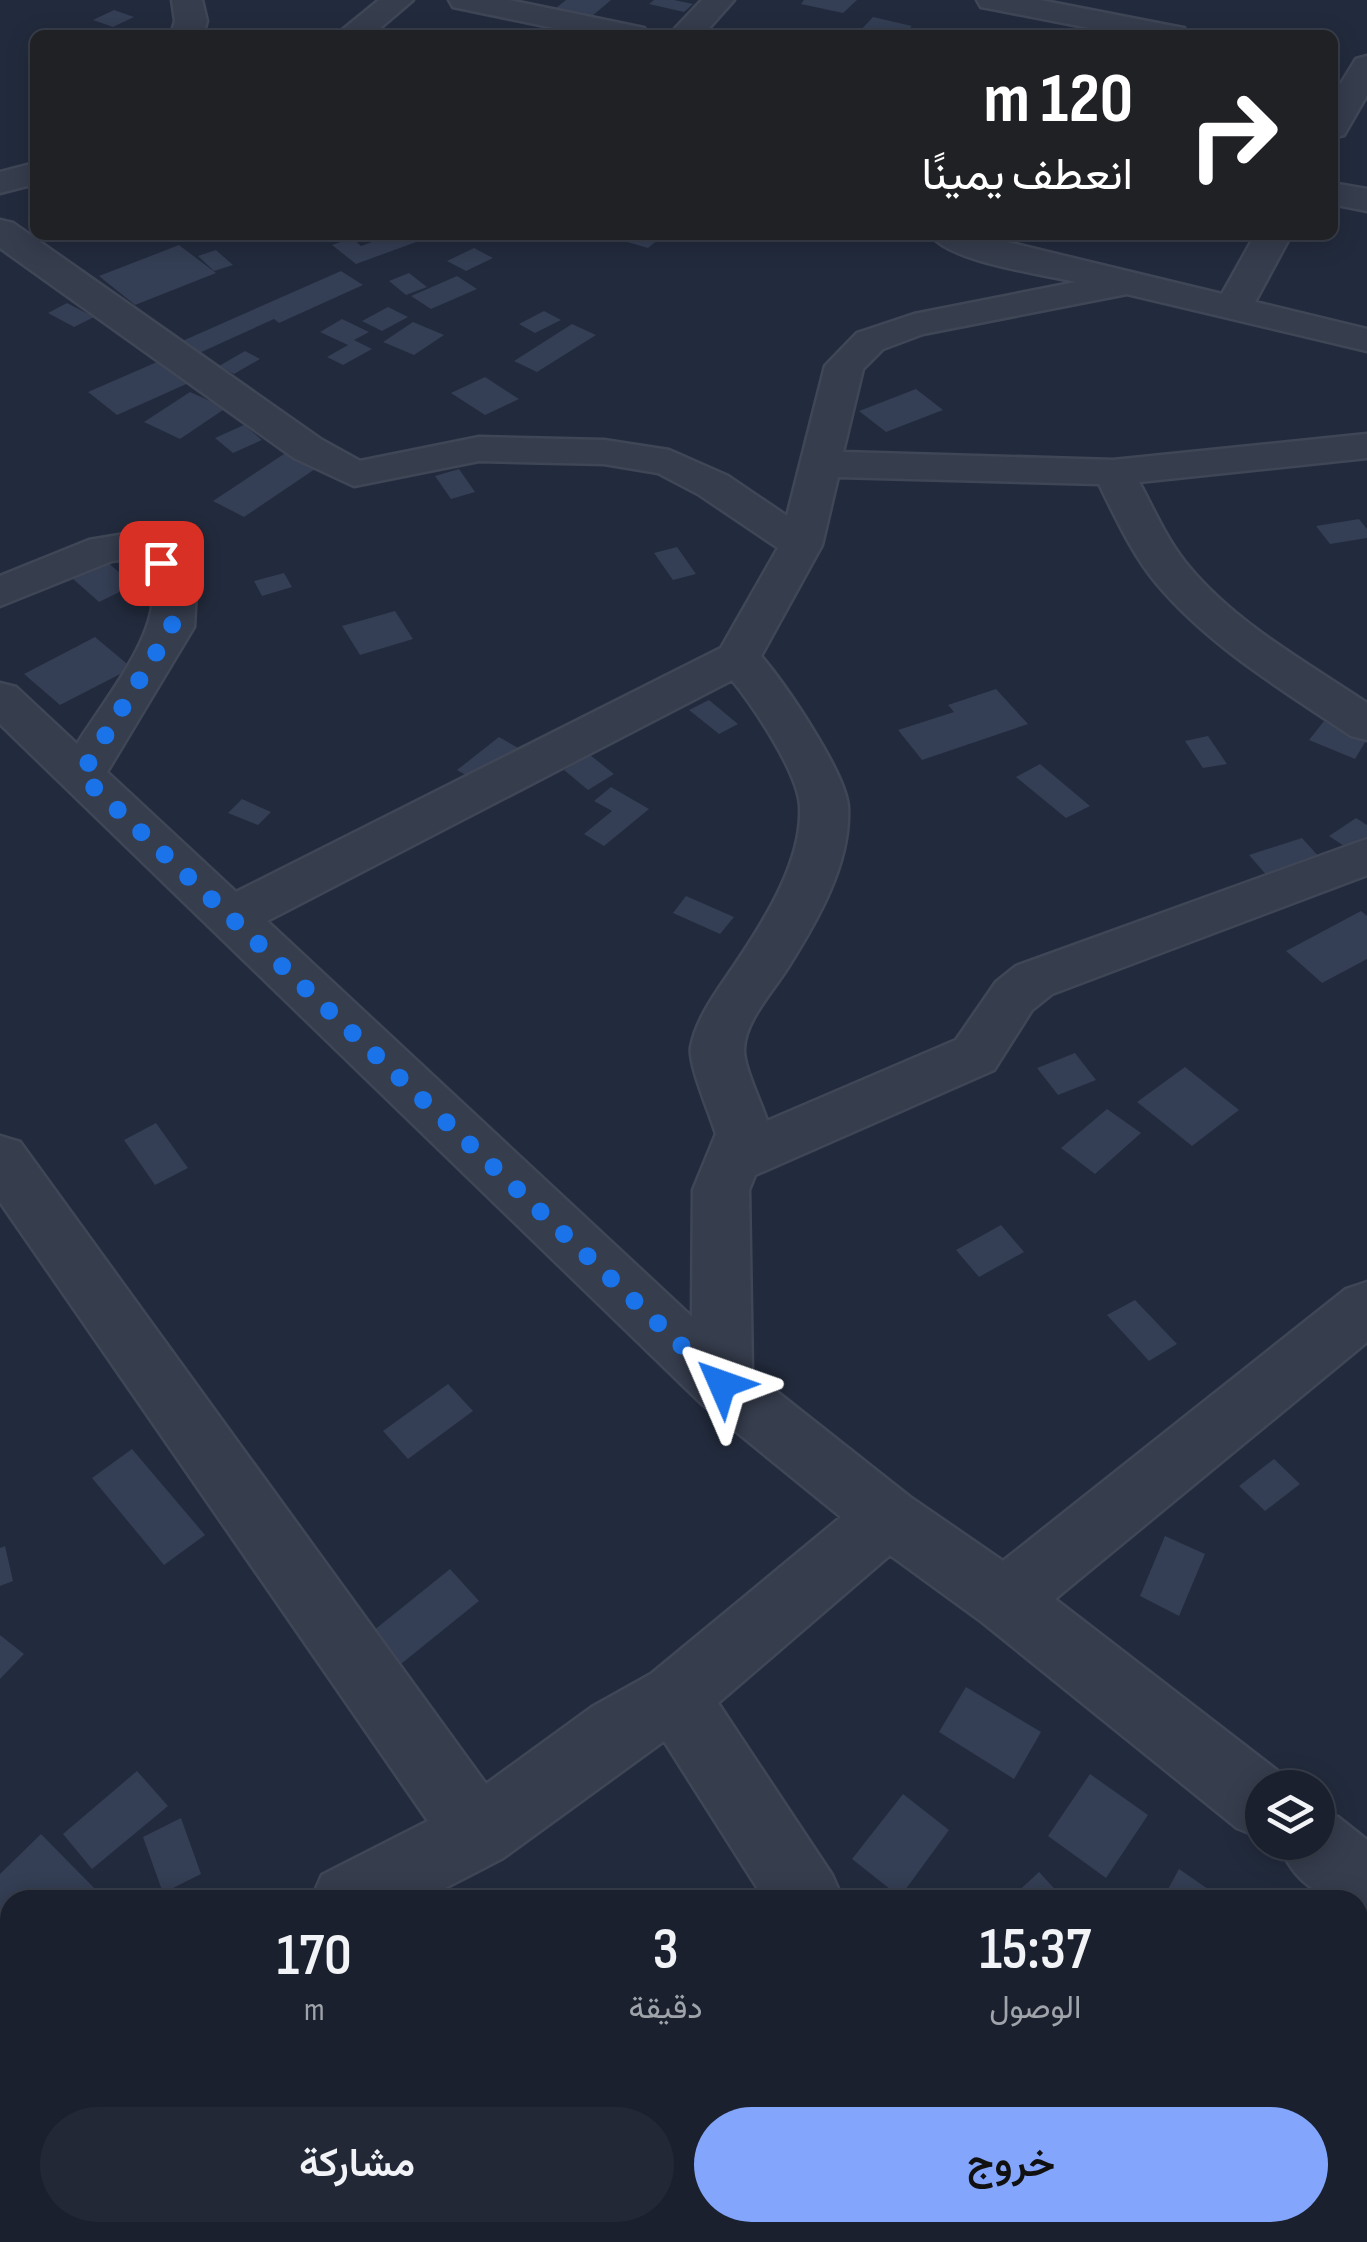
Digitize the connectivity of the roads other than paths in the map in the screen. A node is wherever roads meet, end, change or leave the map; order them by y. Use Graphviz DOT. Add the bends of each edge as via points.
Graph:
graph roads {
  1 [pos="187,0"];
  2 [pos="398,0"];
  3 [pos="464,0"];
  4 [pos="720,0"];
  5 [pos="992,0"];
  6 [pos="1029,7"];
  7 [pos="188,30"];
  8 [pos="359,30"];
  9 [pos="609,30"];
  10 [pos="690,30"];
  11 [pos="1007,30"];
  12 [pos="1147,30"];
  13 [pos="1358,69"];
  14 [pos="1338,114"];
  15 [pos="30,174"];
  16 [pos="0,183"];
  17 [pos="1338,194"];
  18 [pos="1367,200"];
  19 [pos="0,231"];
  20 [pos="959,240"];
  21 [pos="1270,240"];
  22 [pos="1126,283"];
  23 [pos="1232,308"];
  24 [pos="1367,340"];
  25 [pos="1367,446"];
  26 [pos="820,464"];
  27 [pos="1113,472"];
  28 [pos="800,545"];
  29 [pos="0,592"];
  30 [pos="738,658"];
  31 [pos="0,698"];
  32 [pos="1367,726"];
  33 [pos="81,775"];
  34 [pos="1367,856"];
  35 [pos="231,917"];
  36 [pos="0,1158"];
  37 [pos="736,1159"];
  38 [pos="1367,1307"];
  39 [pos="722,1384"];
  40 [pos="888,1517"];
  41 [pos="1005,1600"];
  42 [pos="675,1697"];
  43 [pos="1245,1790"];
  44 [pos="478,1833"];
  45 [pos="1335,1860"];
  46 [pos="1367,1885"];
  47 [pos="367,1890"];
  48 [pos="800,1890"];
  1 -- 7 [label="street"];
  2 -- 8 [label="street"];
  3 -- 9 [label="street"];
  4 -- 10 [label="street"];
  5 -- 6 [label="street"];
  6 -- 11 [label="street"];
  6 -- 12 [label="street"];
  13 -- 14 [label="street"];
  15 -- 16 [label="street"];
  17 -- 18 [label="street"];
  19 -- 28 [label="street" via="308,449 354,474 479,449 604,452 669,462"];
  20 -- 22 [label="street"];
  21 -- 23 [label="street"];
  22 -- 23 [label="street"];
  22 -- 26 [label="street" via="914,325 870,341 844,366"];
  23 -- 24 [label="street"];
  25 -- 27 [label="street"];
  26 -- 27 [label="street"];
  26 -- 28 [label="street"];
  27 -- 32 [label="street" via="1168,569 1199,603"];
  28 -- 30 [label="street"];
  29 -- 33 [label="street" via="104,549 136,546 161,563 174,588 172,627"];
  30 -- 35 [label="street"];
  30 -- 37 [label="street" via="764,689 824,806 815,864 786,927 728,1018 717,1050 744,1134"];
  31 -- 33 [label="street"];
  33 -- 35 [label="street"];
  34 -- 37 [label="street" via="1034,980 1014,996 975,1056"];
  35 -- 39 [label="street"];
  36 -- 44 [label="street"];
  37 -- 39 [label="street" via="721,1190"];
  38 -- 41 [label="street"];
  39 -- 40 [label="street"];
  40 -- 41 [label="street"];
  40 -- 42 [label="street"];
  41 -- 43 [label="street"];
  42 -- 44 [label="street" via="616,1731"];
  42 -- 48 [label="street"];
  44 -- 47 [label="street"];
  45 -- 46 [label="street"];
}
